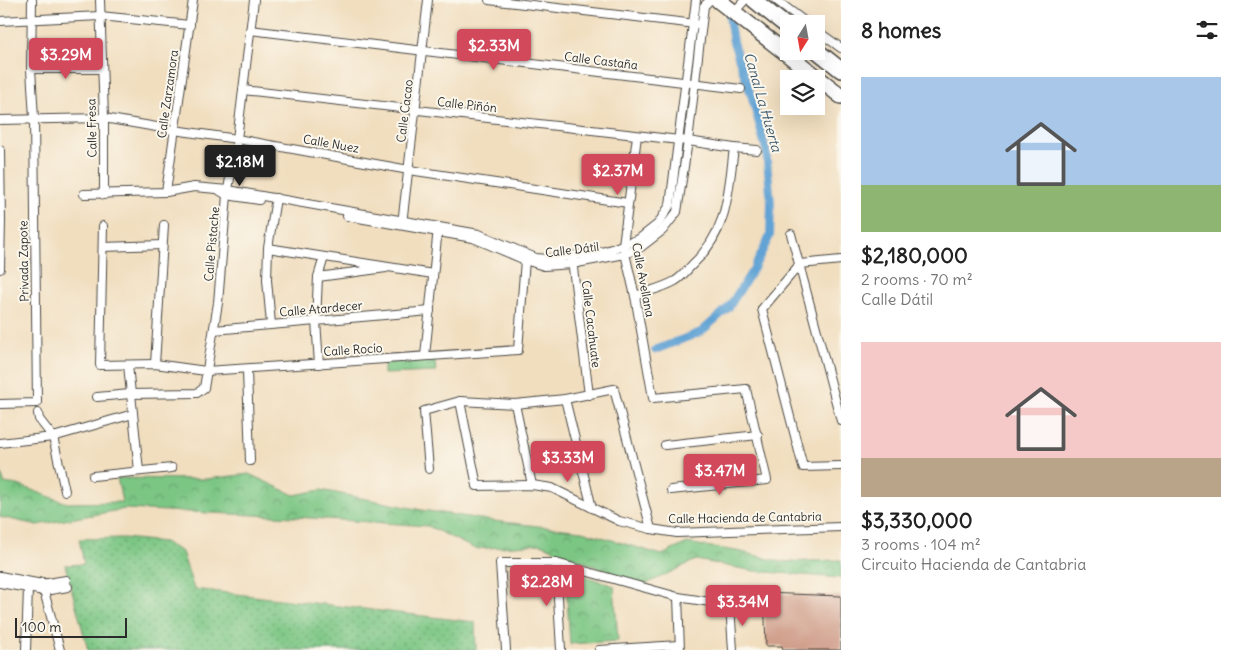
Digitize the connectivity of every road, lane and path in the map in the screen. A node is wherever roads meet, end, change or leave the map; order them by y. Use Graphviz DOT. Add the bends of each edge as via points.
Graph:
graph roads {
  1 [pos="32,0"];
  2 [pos="100,0"];
  3 [pos="194,0"];
  4 [pos="254,0"];
  5 [pos="428,0"];
  6 [pos="489,0"];
  7 [pos="696,0"];
  8 [pos="710,0"];
  9 [pos="718,0"];
  10 [pos="745,0"];
  11 [pos="754,0"];
  12 [pos="776,0"];
  13 [pos="734,12"];
  14 [pos="796,15"];
  15 [pos="100,16"];
  16 [pos="31,18"];
  17 [pos="0,21"];
  18 [pos="780,21"];
  19 [pos="697,24"];
  20 [pos="190,25"];
  21 [pos="250,30"];
  22 [pos="825,36"];
  23 [pos="841,48"];
  24 [pos="423,52"];
  25 [pos="825,57"];
  26 [pos="31,69"];
  27 [pos="102,69"];
  28 [pos="841,70"];
  29 [pos="686,82"];
  30 [pos="694,83"];
  31 [pos="741,89"];
  32 [pos="243,90"];
  33 [pos="841,96"];
  34 [pos="416,111"];
  35 [pos="34,118"];
  36 [pos="104,118"];
  37 [pos="0,120"];
  38 [pos="174,130"];
  39 [pos="637,136"];
  40 [pos="237,139"];
  41 [pos="679,140"];
  42 [pos="688,141"];
  43 [pos="734,148"];
  44 [pos="0,150"];
  45 [pos="757,150"];
  46 [pos="409,170"];
  47 [pos="0,171"];
  48 [pos="166,192"];
  49 [pos="227,192"];
  50 [pos="84,194"];
  51 [pos="104,195"];
  52 [pos="276,200"];
  53 [pos="628,202"];
  54 [pos="1,221"];
  55 [pos="402,223"];
  56 [pos="164,225"];
  57 [pos="103,226"];
  58 [pos="438,229"];
  59 [pos="791,234"];
  60 [pos="162,245"];
  61 [pos="623,245"];
  62 [pos="102,247"];
  63 [pos="268,248"];
  64 [pos="625,254"];
  65 [pos="324,256"];
  66 [pos="525,260"];
  67 [pos="571,260"];
  68 [pos="841,260"];
  69 [pos="800,264"];
  70 [pos="395,267"];
  71 [pos="0,269"];
  72 [pos="434,274"];
  73 [pos="318,277"];
  74 [pos="636,296"];
  75 [pos="430,311"];
  76 [pos="316,321"];
  77 [pos="271,324"];
  78 [pos="214,330"];
  79 [pos="425,356"];
  80 [pos="155,364"];
  81 [pos="319,364"];
  82 [pos="128,365"];
  83 [pos="247,370"];
  84 [pos="206,371"];
  85 [pos="130,394"];
  86 [pos="589,395"];
  87 [pos="97,398"];
  88 [pos="565,399"];
  89 [pos="460,400"];
  90 [pos="0,404"];
  91 [pos="514,404"];
  92 [pos="38,413"];
  93 [pos="132,414"];
  94 [pos="841,421"];
  95 [pos="758,435"];
  96 [pos="53,437"];
  97 [pos="0,443"];
  98 [pos="665,445"];
  99 [pos="250,462"];
  100 [pos="841,466"];
  101 [pos="172,468"];
  102 [pos="429,469"];
  103 [pos="139,471"];
  104 [pos="94,476"];
  105 [pos="532,485"];
  106 [pos="671,490"];
  107 [pos="65,491"];
  108 [pos="592,508"];
  109 [pos="841,527"];
  110 [pos="650,529"];
  111 [pos="556,563"];
  112 [pos="0,576"];
  113 [pos="0,583"];
  114 [pos="67,583"];
  115 [pos="28,588"];
  116 [pos="43,588"];
  117 [pos="678,597"];
  118 [pos="680,648"];
  119 [pos="26,650"];
  120 [pos="60,650"];
  121 [pos="506,650"];
  122 [pos="561,650"];
  123 [pos="600,650"];
  124 [pos="733,650"];
  1 -- 16 [label="street, Privada Zapote"];
  2 -- 15 [label="street, Calle Fresa"];
  3 -- 20 [label="street, Calle Zarzamora"];
  4 -- 21 [label="street, Calle Pistache"];
  5 -- 24 [label="street, Calle Cacao"];
  6 -- 19 [label="street"];
  7 -- 19 [label="street, Calle Dátil"];
  8 -- 19 [label="street, Calle Dátil"];
  9 -- 13 [label="highway"];
  10 -- 13 [label="street"];
  11 -- 18 [label="highway"];
  12 -- 14 [label="street"];
  13 -- 33 [label="highway"];
  15 -- 16 [label="street"];
  15 -- 20 [label="street"];
  15 -- 27 [label="street, Calle Fresa"];
  16 -- 17 [label="street"];
  16 -- 26 [label="street, Privada Zapote"];
  19 -- 29 [label="street, Calle Dátil"];
  19 -- 30 [label="street, Calle Dátil"];
  20 -- 38 [label="street, Calle Zarzamora"];
  21 -- 24 [label="street, Calle Castaña"];
  21 -- 32 [label="street, Calle Pistache"];
  22 -- 23 [label="street"];
  24 -- 29 [label="street, Calle Castaña"];
  24 -- 34 [label="street, Calle Cacao"];
  25 -- 28 [label="highway"];
  26 -- 27 [label="street"];
  26 -- 35 [label="street, Privada Zapote"];
  27 -- 36 [label="street, Calle Fresa"];
  29 -- 30 [label="street, Calle Castaña"];
  29 -- 41 [label="street, Calle Dátil"];
  30 -- 31 [label="street, Calle Castaña"];
  30 -- 42 [label="street, Calle Dátil"];
  32 -- 34 [label="street, Calle Piñón"];
  32 -- 40 [label="street, Calle Pistache"];
  34 -- 39 [label="street, Calle Piñón"];
  34 -- 46 [label="street, Calle Cacao"];
  35 -- 36 [label="street, Calle Nuez"];
  35 -- 37 [label="street, Calle Nuez"];
  35 -- 90 [label="street, Privada Zapote" via="37,403"];
  36 -- 38 [label="street, Calle Nuez"];
  36 -- 51 [label="street, Calle Fresa"];
  38 -- 40 [label="street, Calle Nuez"];
  38 -- 48 [label="street, Calle Zarzamora"];
  39 -- 41 [label="street, Calle Piñón"];
  39 -- 53 [label="street, Calle Avellana"];
  40 -- 46 [label="street, Calle Nuez"];
  40 -- 49 [label="street, Calle Pistache"];
  41 -- 42 [label="street, Calle Piñón"];
  41 -- 61 [label="street, Calle Dátil" via="670,205 658,224 639,239"];
  42 -- 43 [label="street, Calle Piñón"];
  42 -- 64 [label="street, Calle Dátil" via="677,212 663,230 641,247"];
  43 -- 45 [label="street, Calle Piñón"];
  43 -- 74 [label="street" via="728,196 715,238 676,281"];
  44 -- 47 [label="street"];
  46 -- 53 [label="street, Calle Nuez"];
  46 -- 55 [label="street, Calle Cacao"];
  47 -- 54 [label="street"];
  48 -- 49 [label="street, Calle Dátil" via="194,187"];
  48 -- 51 [label="street, Calle Dátil"];
  49 -- 52 [label="street, Calle Dátil"];
  49 -- 78 [label="street, Calle Pistache"];
  50 -- 51 [label="street, Calle Dátil"];
  52 -- 55 [label="street, Calle Dátil"];
  52 -- 63 [label="street"];
  53 -- 61 [label="street, Calle Avellana"];
  54 -- 71 [label="street"];
  55 -- 58 [label="street, Calle Dátil"];
  56 -- 60 [label="street"];
  57 -- 62 [label="street"];
  58 -- 66 [label="street, Calle Dátil" via="472,238"];
  58 -- 67 [label="street, Calle Dátil" via="480,234 536,258"];
  58 -- 72 [label="street"];
  59 -- 69 [label="street"];
  60 -- 62 [label="street"];
  60 -- 80 [label="street"];
  61 -- 64 [label="street, Calle Avellana"];
  61 -- 67 [label="street, Calle Dátil"];
  62 -- 82 [label="street, Calle Rocío" via="100,365"];
  63 -- 65 [label="street"];
  63 -- 77 [label="street"];
  64 -- 67 [label="street, Calle Dátil"];
  64 -- 74 [label="street, Calle Avellana"];
  65 -- 70 [label="street"];
  65 -- 73 [label="street"];
  66 -- 67 [label="street, Calle Dátil" via="544,266"];
  66 -- 79 [label="street, Calle Rocío" via="518,350"];
  67 -- 86 [label="street, Calle Cacahuate"];
  68 -- 69 [label="street"];
  69 -- 94 [label="street"];
  69 -- 100 [label="street" via="762,309 803,467"];
  70 -- 72 [label="street"];
  70 -- 73 [label="street"];
  72 -- 75 [label="street"];
  73 -- 76 [label="street"];
  74 -- 95 [label="street, Calle Avellana" via="653,398 746,389"];
  75 -- 76 [label="street, Calle Atardecer"];
  75 -- 79 [label="street"];
  76 -- 77 [label="street, Calle Atardecer"];
  76 -- 81 [label="street"];
  77 -- 78 [label="street, Calle Atardecer"];
  78 -- 84 [label="street, Calle Pistache"];
  79 -- 81 [label="street, Calle Rocío"];
  80 -- 82 [label="street, Calle Rocío"];
  80 -- 84 [label="street, Calle Rocío"];
  81 -- 83 [label="street, Calle Rocío"];
  82 -- 85 [label="street"];
  83 -- 84 [label="street, Calle Rocío"];
  83 -- 99 [label="street"];
  84 -- 85 [label="street, Calle Pistache" via="204,388 198,393"];
  85 -- 87 [label="street, Calle Pistache"];
  85 -- 93 [label="street"];
  86 -- 88 [label="street"];
  86 -- 110 [label="street" via="614,389"];
  88 -- 91 [label="street"];
  88 -- 108 [label="street"];
  89 -- 91 [label="street"];
  89 -- 102 [label="street" via="424,411"];
  89 -- 105 [label="street, Calle Hacienda de Cantabria" via="477,486"];
  91 -- 105 [label="street"];
  92 -- 96 [label="street"];
  93 -- 96 [label="street"];
  93 -- 103 [label="street"];
  95 -- 98 [label="street"];
  95 -- 106 [label="street" via="767,480"];
  96 -- 97 [label="street"];
  96 -- 107 [label="street"];
  101 -- 103 [label="street"];
  103 -- 104 [label="street"];
  105 -- 108 [label="street, Calle Hacienda de Cantabria" via="552,488"];
  108 -- 110 [label="street, Calle Hacienda de Cantabria" via="619,521"];
  109 -- 110 [label="street, Calle Hacienda de Cantabria" via="677,533"];
  111 -- 117 [label="street"];
  111 -- 121 [label="street" via="500,563"];
  111 -- 122 [label="street"];
  112 -- 116 [label="street"];
  113 -- 115 [label="street"];
  114 -- 116 [label="street"];
  115 -- 116 [label="street"];
  115 -- 119 [label="street"];
  116 -- 120 [label="street"];
  117 -- 118 [label="street"];
  117 -- 124 [label="street" via="730,605"];
  118 -- 123 [label="street"];
}
